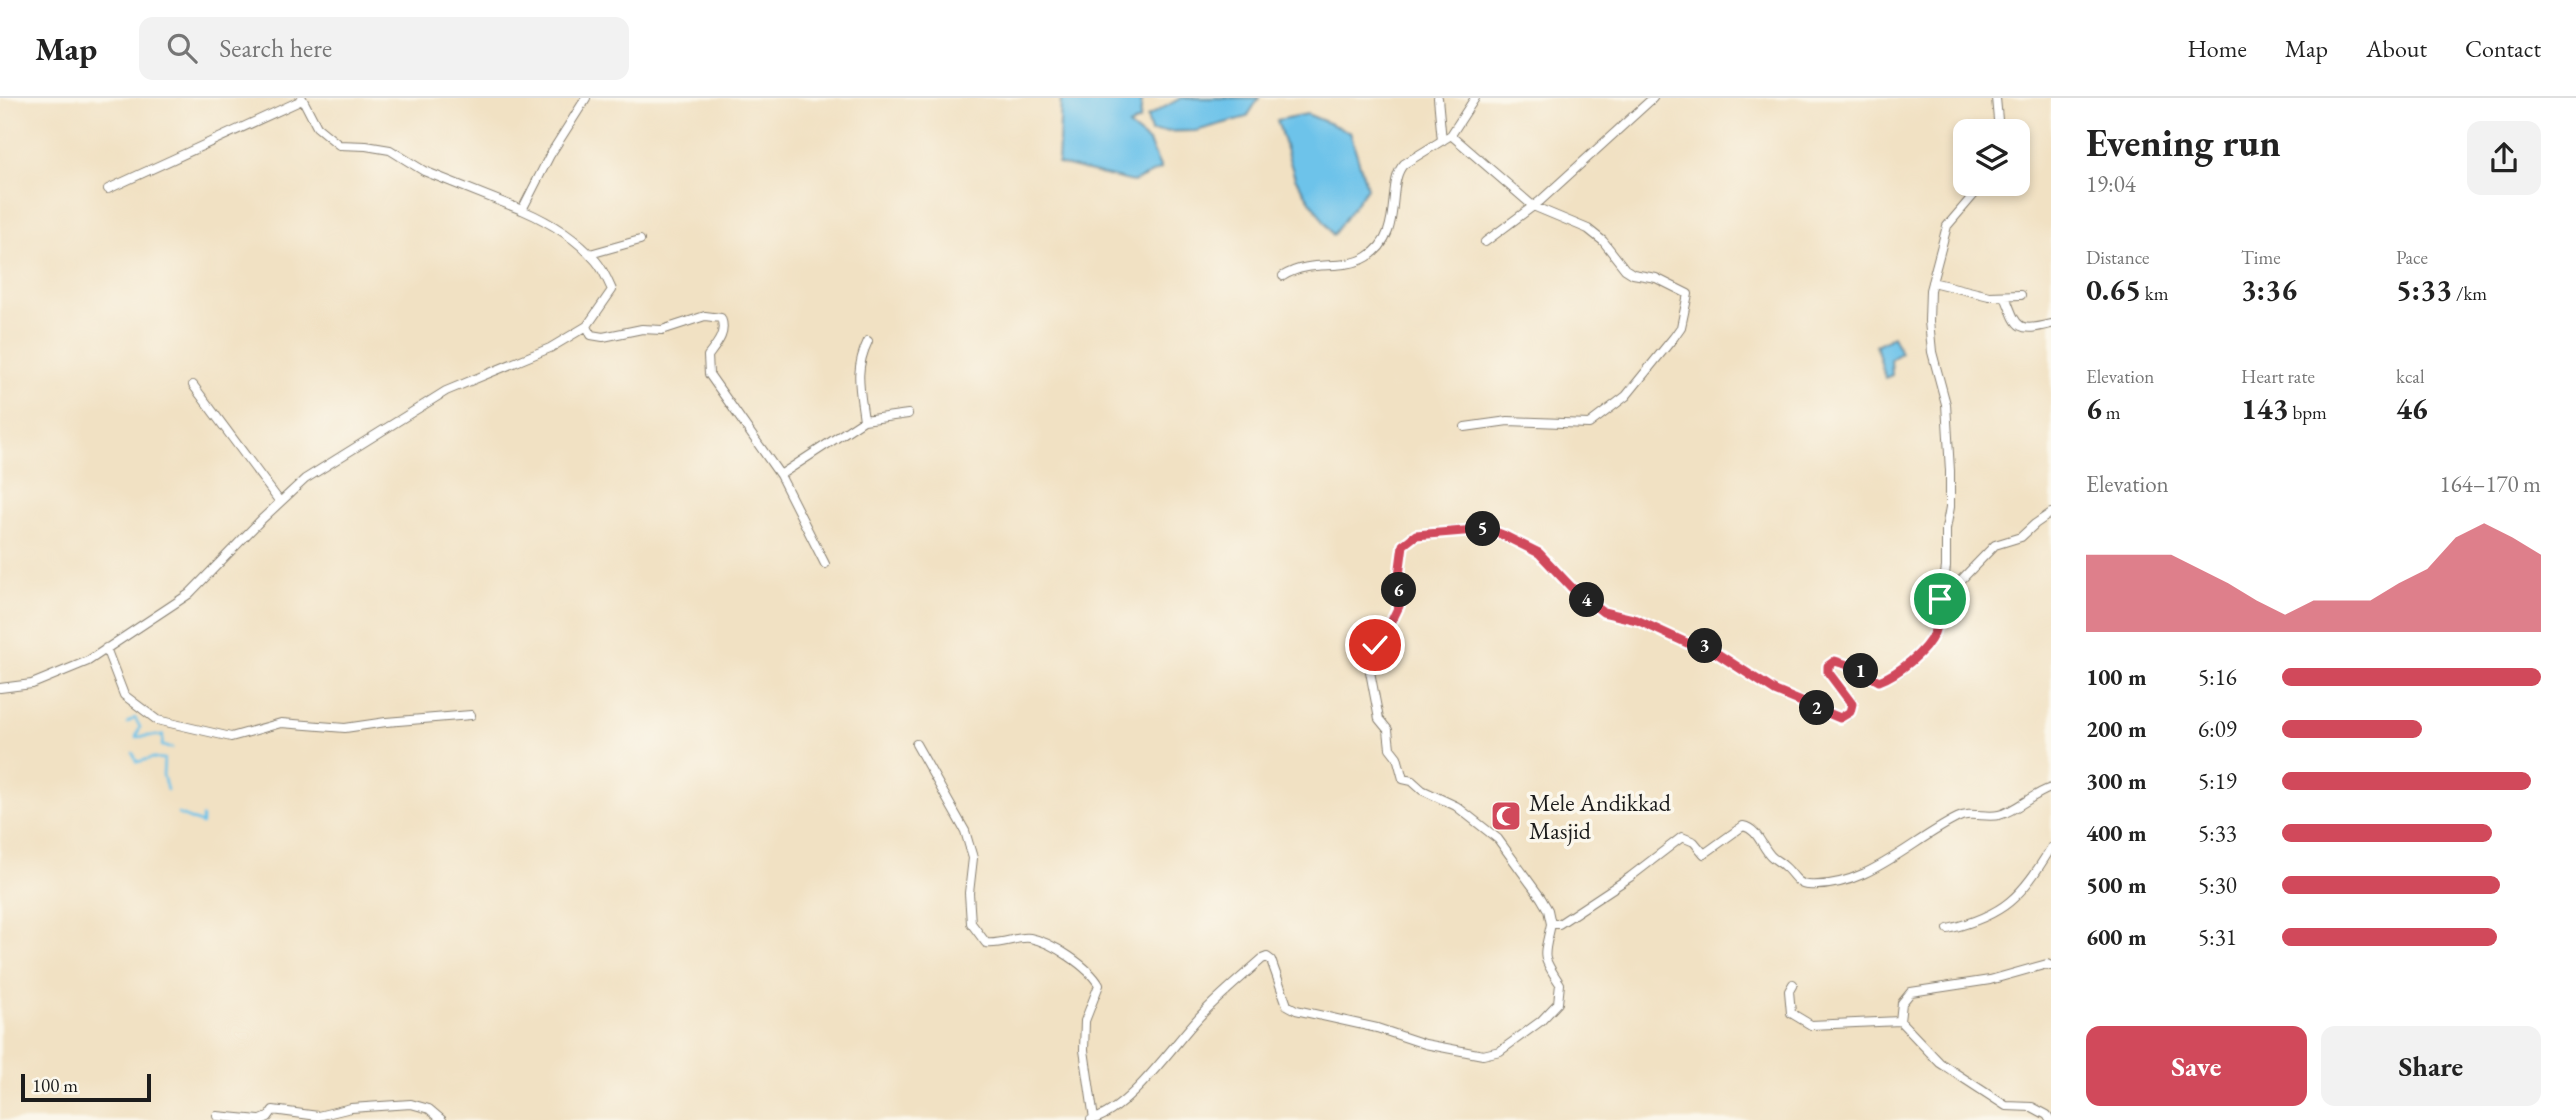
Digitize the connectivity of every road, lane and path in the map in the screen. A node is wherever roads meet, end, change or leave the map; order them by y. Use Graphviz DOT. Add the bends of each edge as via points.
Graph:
graph roads {
  1 [pos="586,98"];
  2 [pos="1438,98"];
  3 [pos="1475,98"];
  4 [pos="1653,98"];
  5 [pos="1996,98"];
  6 [pos="302,99"];
  7 [pos="1998,119"];
  8 [pos="1451,135"];
  9 [pos="1442,141"];
  10 [pos="108,189"];
  11 [pos="1973,196"];
  12 [pos="1533,206"];
  13 [pos="522,210"];
  14 [pos="640,240"];
  15 [pos="1485,242"];
  16 [pos="590,254"];
  17 [pos="1283,276"];
  18 [pos="1932,282"];
  19 [pos="2021,295"];
  20 [pos="2005,296"];
  21 [pos="2051,324"];
  22 [pos="587,326"];
  23 [pos="868,341"];
  24 [pos="193,385"];
  25 [pos="908,414"];
  26 [pos="863,420"];
  27 [pos="1465,427"];
  28 [pos="780,475"];
  29 [pos="280,502"];
  30 [pos="2051,513"];
  31 [pos="825,564"];
  32 [pos="1944,586"];
  33 [pos="106,648"];
  34 [pos="0,688"];
  35 [pos="471,715"];
  36 [pos="916,744"];
  37 [pos="2051,788"];
  38 [pos="2051,848"];
  39 [pos="1551,924"];
  40 [pos="1948,929"];
  41 [pos="2051,966"];
  42 [pos="1793,984"];
  43 [pos="1900,1021"];
  44 [pos="217,1116"];
  45 [pos="260,1120"];
  46 [pos="442,1120"];
  47 [pos="1092,1120"];
  48 [pos="2050,1120"];
  1 -- 13 [label="street"];
  2 -- 9 [label="street"];
  3 -- 8 [label="street"];
  4 -- 12 [label="street"];
  5 -- 7 [label="street"];
  6 -- 10 [label="street"];
  6 -- 13 [label="street" via="317,127 339,145 390,150 424,172"];
  8 -- 9 [label="street"];
  8 -- 12 [label="street"];
  9 -- 17 [label="street" via="1398,170 1394,213 1385,238 1368,256 1346,264 1307,265"];
  11 -- 18 [label="street" via="1947,226"];
  12 -- 15 [label="street"];
  12 -- 27 [label="street" via="1588,229 1633,274 1656,278 1688,294 1681,327 1626,396 1588,424 1508,421"];
  13 -- 16 [label="street" via="570,236"];
  14 -- 16 [label="street"];
  16 -- 22 [label="street" via="612,290"];
  18 -- 20 [label="street"];
  18 -- 32 [label="street" via="1929,321 1946,404 1950,471"];
  19 -- 20 [label="street"];
  20 -- 21 [label="street" via="2022,328"];
  22 -- 28 [label="street" via="595,338 662,330 705,316 721,318 721,338 708,356 709,374"];
  22 -- 29 [label="street" via="550,348 446,391 305,479"];
  23 -- 26 [label="street" via="857,372"];
  24 -- 29 [label="street"];
  25 -- 26 [label="street"];
  26 -- 28 [label="street"];
  28 -- 31 [label="street"];
  29 -- 33 [label="street" via="189,594"];
  30 -- 32 [label="street" via="2021,537 1995,545 1961,580"];
  32 -- 39 [label="street" via="1933,634 1899,672 1879,681 1835,661 1828,666 1852,704 1850,712 1840,718 1775,691 1704,645 1603,612 1539,553 1503,535 1487,529 1416,535 1403,545 1399,606 1368,661 1379,719 1388,730 1390,748 1403,779 1456,806 1497,839 1541,898"];
  33 -- 34 [label="street" via="88,661 32,684"];
  33 -- 35 [label="street" via="124,695 158,720 231,737 281,723 345,728"];
  36 -- 47 [label="street" via="965,831 973,858 971,923 980,937 998,945 1029,937 1067,954 1092,973 1099,985 1085,1021"];
  37 -- 39 [label="street" via="2004,814 1960,816 1876,868 1830,884 1798,882 1747,826 1704,854 1682,837 1630,877 1559,924"];
  38 -- 40 [label="street" via="2010,904 1975,923"];
  39 -- 47 [label="street" via="1543,953 1560,984 1558,1003 1500,1051 1483,1055 1425,1044 1296,1010 1287,1005 1267,957 1209,1006 1130,1096"];
  41 -- 43 [label="street" via="1911,992 1902,1003"];
  42 -- 43 [label="street" via="1789,991 1791,1013 1811,1025"];
  43 -- 48 [label="street" via="1940,1063 2006,1106 2032,1107"];
  44 -- 45 [label="street"];
  45 -- 46 [label="street" via="273,1110 318,1116 351,1108 411,1104 429,1109"];
}
